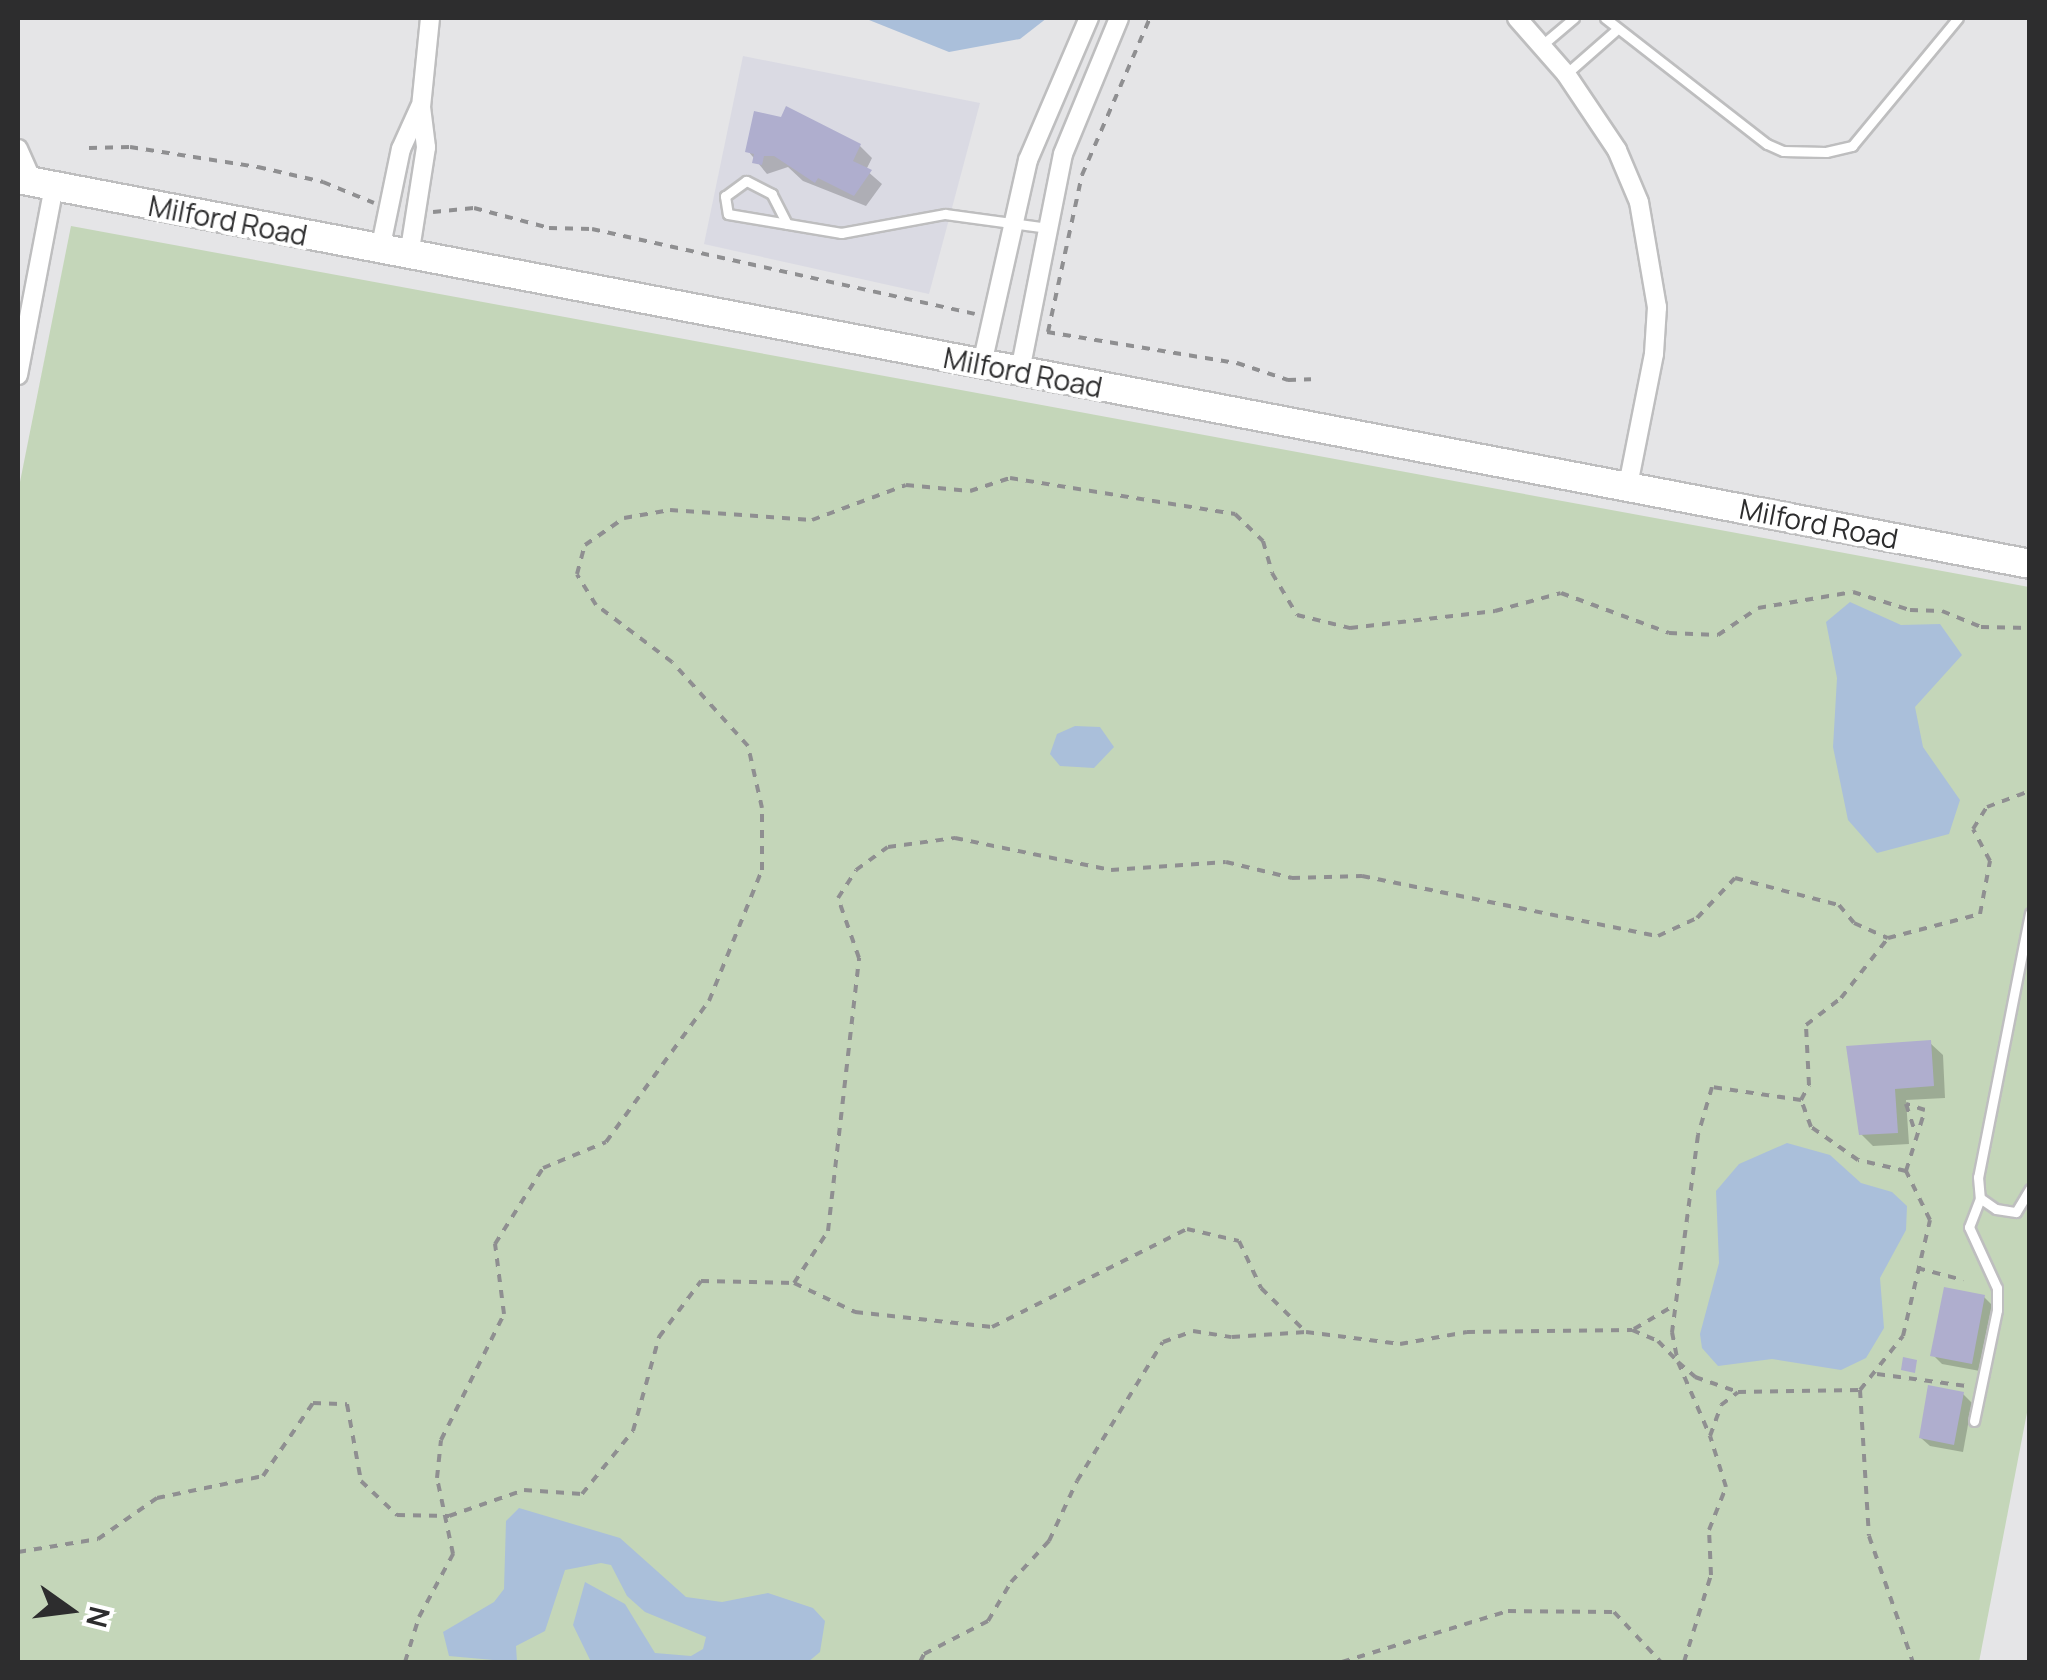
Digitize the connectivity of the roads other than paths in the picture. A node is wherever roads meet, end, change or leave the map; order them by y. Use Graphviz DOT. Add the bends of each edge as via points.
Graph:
graph roads {
  1 [pos="430,18"];
  2 [pos="1089,18"];
  3 [pos="1120,18"];
  4 [pos="1516,18"];
  5 [pos="1574,18"];
  6 [pos="1605,18"];
  7 [pos="1958,18"];
  8 [pos="1615,31"];
  9 [pos="1541,45"];
  10 [pos="1566,74"];
  11 [pos="420,107"];
  12 [pos="18,148"];
  13 [pos="35,182"];
  14 [pos="1014,222"];
  15 [pos="787,224"];
  16 [pos="1048,228"];
  17 [pos="380,250"];
  18 [pos="409,256"];
  19 [pos="982,364"];
  20 [pos="1020,371"];
  21 [pos="18,375"];
  22 [pos="1628,485"];
  23 [pos="2030,564"];
  24 [pos="2030,913"];
  25 [pos="2030,1189"];
  26 [pos="1980,1198"];
  27 [pos="1974,1421"];
  1 -- 11 [label="street"];
  2 -- 14 [label="street" via="1028,160"];
  3 -- 16 [label="street" via="1063,154"];
  4 -- 9 [label="street"];
  5 -- 9 [label="lane"];
  6 -- 8 [label="lane"];
  7 -- 8 [label="lane" via="1852,146 1826,152 1768,144"];
  8 -- 10 [label="lane"];
  9 -- 10 [label="street"];
  10 -- 22 [label="street" via="1617,150 1639,202 1652,260 1654,354"];
  11 -- 17 [label="street" via="401,149"];
  11 -- 18 [label="street" via="426,147"];
  12 -- 13 [label="street"];
  13 -- 17 [label="street, Milford Road"];
  13 -- 21 [label="street"];
  14 -- 15 [label="lane" via="946,214 841,233"];
  14 -- 16 [label="lane"];
  14 -- 19 [label="street"];
  15 -- 15 [label="lane" via="728,214 725,196 746,181 772,194"];
  16 -- 20 [label="street"];
  17 -- 18 [label="street, Milford Road"];
  18 -- 19 [label="street, Milford Road"];
  19 -- 20 [label="street, Milford Road"];
  20 -- 22 [label="street, Milford Road"];
  22 -- 23 [label="street, Milford Road"];
  24 -- 26 [label="lane"];
  25 -- 26 [label="lane" via="2016,1212"];
  26 -- 27 [label="lane" via="1969,1227 1972,1246 1997,1288"];
}
